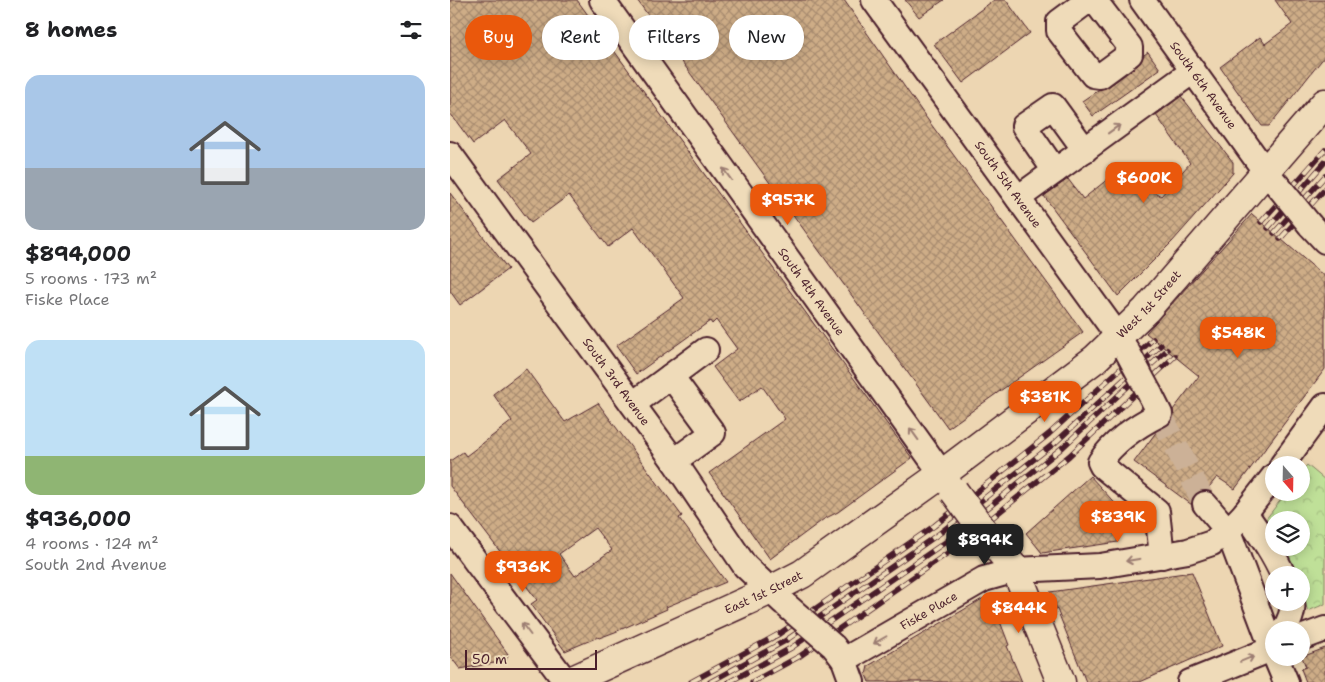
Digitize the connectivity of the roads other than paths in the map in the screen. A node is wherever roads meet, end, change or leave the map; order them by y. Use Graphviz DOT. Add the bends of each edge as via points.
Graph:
graph roads {
  1 [pos="602,0"];
  2 [pos="874,0"];
  3 [pos="1146,2"];
  4 [pos="1112,24"];
  5 [pos="1194,71"];
  6 [pos="1325,103"];
  7 [pos="1085,150"];
  8 [pos="450,154"];
  9 [pos="1055,171"];
  10 [pos="1272,179"];
  11 [pos="1018,198"];
  12 [pos="1317,233"];
  13 [pos="706,350"];
  14 [pos="1128,352"];
  15 [pos="671,376"];
  16 [pos="633,404"];
  17 [pos="1325,406"];
  18 [pos="1289,456"];
  19 [pos="674,461"];
  20 [pos="1265,487"];
  21 [pos="954,491"];
  22 [pos="1205,504"];
  23 [pos="1245,513"];
  24 [pos="450,526"];
  25 [pos="1228,531"];
  26 [pos="1162,556"];
  27 [pos="1278,566"];
  28 [pos="1016,570"];
  29 [pos="779,598"];
  30 [pos="1265,622"];
  31 [pos="1325,629"];
  32 [pos="1310,635"];
  33 [pos="1265,651"];
  34 [pos="843,663"];
  35 [pos="1281,666"];
  36 [pos="567,682"];
  37 [pos="1061,682"];
  38 [pos="1190,682"];
  39 [pos="1286,682"];
  21 -- 1 [label="street, South 4th Avenue, one-way"];
  2 -- 11 [label="street, South 5th Avenue"];
  3 -- 4 [label="street"];
  3 -- 5 [label="street, South 6th Avenue"];
  7 -- 5 [label="street, one-way"];
  5 -- 10 [label="street, South 6th Avenue"];
  6 -- 10 [label="main road, West 1st Street"];
  7 -- 9 [label="street"];
  7 -- 9 [label="street" via="1053,106 1024,126"];
  8 -- 16 [label="street, South 3rd Avenue"];
  9 -- 11 [label="street"];
  10 -- 12 [label="street, South 6th Avenue, bridge"];
  10 -- 14 [label="main road, West 1st Street" via="1146,310"];
  11 -- 14 [label="street, South 5th Avenue"];
  13 -- 15 [label="street"];
  14 -- 21 [label="main road, West 1st Street" via="1095,358"];
  14 -- 26 [label="street, South 5th Avenue, bridge" via="1155,404 1100,462 1157,511"];
  15 -- 16 [label="street"];
  15 -- 19 [label="street" via="713,433"];
  16 -- 19 [label="street, South 3rd Avenue"];
  17 -- 18 [label="street"];
  19 -- 29 [label="street, South 3rd Avenue" via="745,566"];
  20 -- 23 [label="street, Fiske Place"];
  21 -- 28 [label="main road, bridge"];
  21 -- 29 [label="main road, East 1st Street" via="802,574"];
  22 -- 25 [label="street"];
  23 -- 25 [label="street, Fiske Place"];
  23 -- 27 [label="street"];
  36 -- 24 [label="street, one-way"];
  25 -- 26 [label="street, Fiske Place" via="1212,543"];
  25 -- 30 [label="street"];
  26 -- 28 [label="street, Fiske Place, one-way" via="1100,566"];
  28 -- 34 [label="street, Fiske Place, one-way" via="984,580"];
  28 -- 37 [label="main road"];
  29 -- 34 [label="street, South 3rd Avenue, bridge"];
  29 -- 36 [label="main road, East 1st Street"];
  31 -- 32 [label="street"];
  38 -- 33 [label="street, one-way"];
  35 -- 39 [label="street"];
}
